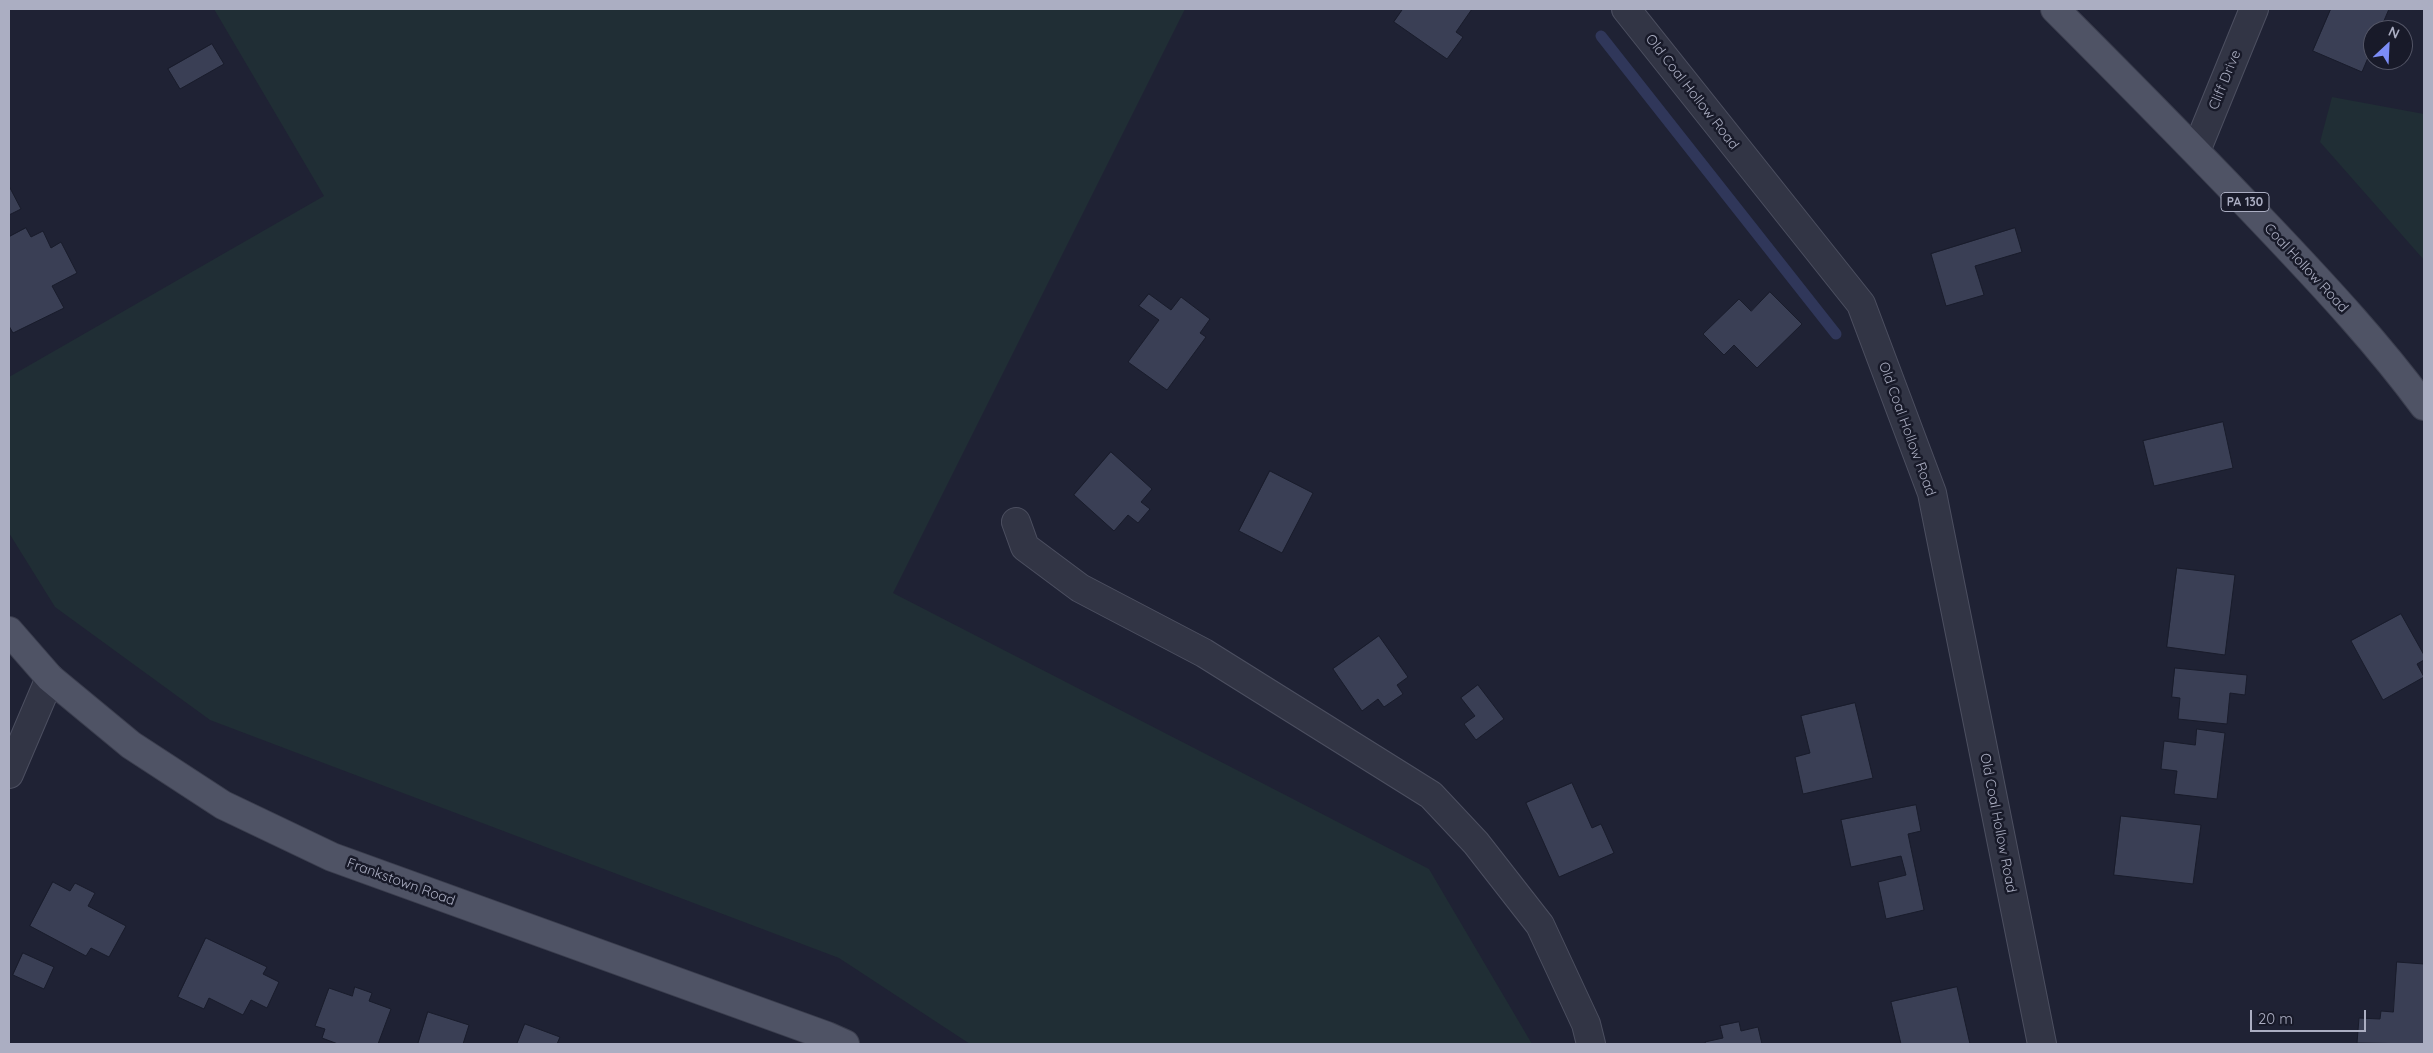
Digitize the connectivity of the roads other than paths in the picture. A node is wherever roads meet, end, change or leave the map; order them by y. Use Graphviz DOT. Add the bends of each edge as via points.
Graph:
graph roads {
  1 [pos="1626,9"];
  2 [pos="2055,9"];
  3 [pos="2254,9"];
  4 [pos="2196,150"];
  5 [pos="2424,406"];
  6 [pos="1016,522"];
  7 [pos="9,631"];
  8 [pos="50,678"];
  9 [pos="9,774"];
  10 [pos="845,1044"];
  11 [pos="1591,1044"];
  12 [pos="2042,1044"];
  1 -- 12 [label="street, Old Coal Hollow Road" via="1861,304 1932,492"];
  2 -- 4 [label="main road, Coal Hollow Road / PA 130"];
  3 -- 4 [label="street, Cliff Drive"];
  4 -- 5 [label="main road, Coal Hollow Road / PA 130" via="2325,288 2398,371"];
  6 -- 11 [label="street" via="1025,547 1080,588 1204,653 1431,795 1476,843 1540,925 1586,1024"];
  7 -- 8 [label="main road, Frankstown Road"];
  8 -- 9 [label="street"];
  8 -- 10 [label="main road, Frankstown Road" via="130,745 223,805 332,857"];
}
